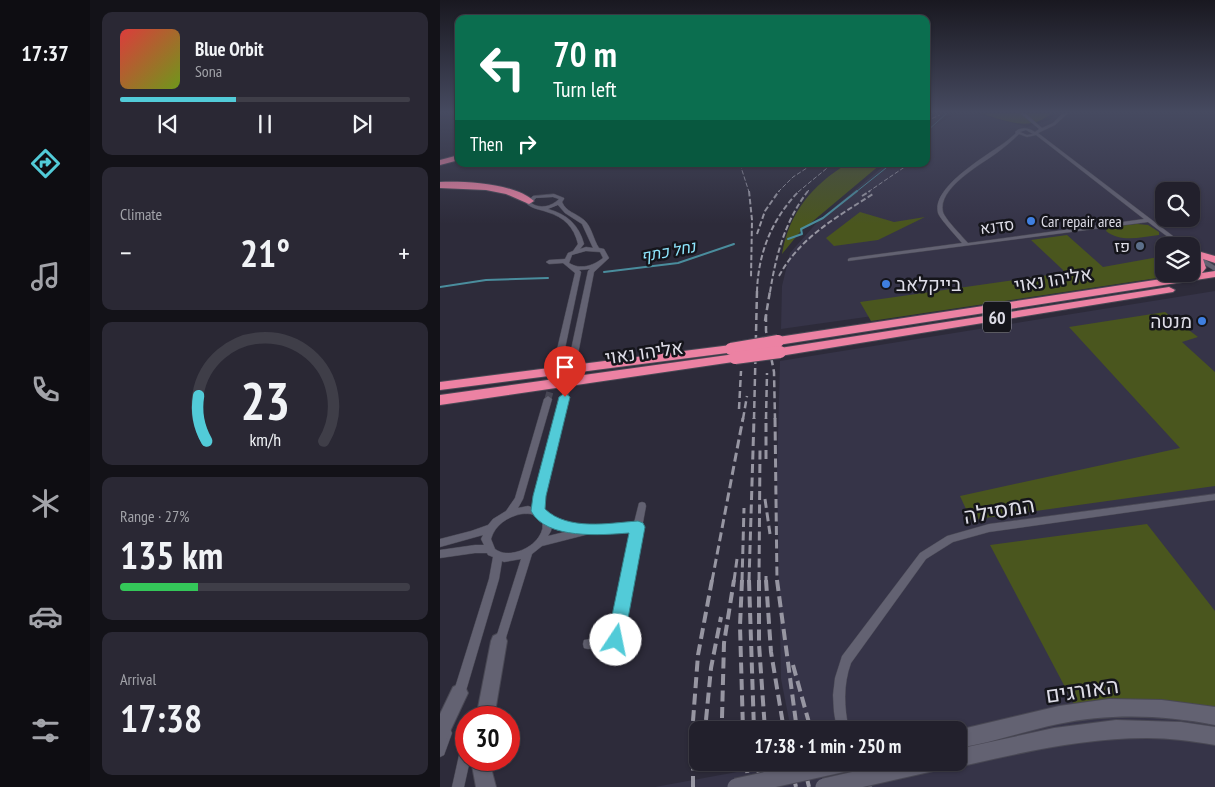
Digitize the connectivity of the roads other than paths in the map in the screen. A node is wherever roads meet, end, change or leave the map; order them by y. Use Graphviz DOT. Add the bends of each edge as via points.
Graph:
graph roads {
  1 [pos="455,150"];
  2 [pos="997,150"];
  3 [pos="1059,150"];
  4 [pos="440,154"];
  5 [pos="455,154"];
  6 [pos="455,158"];
  7 [pos="440,159"];
  8 [pos="440,163"];
  9 [pos="440,185"];
  10 [pos="560,203"];
  11 [pos="532,205"];
  12 [pos="1148,220"];
  13 [pos="1171,237"];
  14 [pos="966,244"];
  15 [pos="597,249"];
  16 [pos="575,252"];
  17 [pos="1200,255"];
  18 [pos="1200,257"];
  19 [pos="850,260"];
  20 [pos="1215,261"];
  21 [pos="549,262"];
  22 [pos="567,264"];
  23 [pos="600,264"];
  24 [pos="1215,269"];
  25 [pos="1215,274"];
  26 [pos="1200,276"];
  27 [pos="1167,282"];
  28 [pos="1215,283"];
  29 [pos="779,347"];
  30 [pos="733,353"];
  31 [pos="559,358"];
  32 [pos="573,359"];
  33 [pos="440,386"];
  34 [pos="565,397"];
  35 [pos="548,399"];
  36 [pos="440,400"];
  37 [pos="1215,497"];
  38 [pos="642,506"];
  39 [pos="538,511"];
  40 [pos="510,513"];
  41 [pos="547,520"];
  42 [pos="638,527"];
  43 [pos="491,528"];
  44 [pos="589,530"];
  45 [pos="440,543"];
  46 [pos="540,543"];
  47 [pos="488,549"];
  48 [pos="528,552"];
  49 [pos="440,554"];
  50 [pos="498,556"];
  51 [pos="499,642"];
  52 [pos="588,644"];
  53 [pos="459,693"];
  54 [pos="480,706"];
  55 [pos="488,706"];
  56 [pos="1215,716"];
  57 [pos="843,721"];
  58 [pos="440,734"];
  59 [pos="1215,736"];
  60 [pos="967,737"];
  61 [pos="440,751"];
  62 [pos="967,756"];
  63 [pos="462,771"];
  64 [pos="482,771"];
  65 [pos="809,771"];
  66 [pos="860,771"];
  67 [pos="895,771"];
  68 [pos="458,787"];
  69 [pos="486,787"];
  70 [pos="736,787"];
  71 [pos="824,787"];
  72 [pos="866,787"];
  1 -- 4 [label="highway"];
  2 -- 14 [label="street" via="953,184 941,198 942,214"];
  3 -- 12 [label="street"];
  5 -- 7 [label="highway"];
  6 -- 8 [label="highway"];
  9 -- 11 [label="highway" via="477,186 520,196"];
  10 -- 11 [label="street" via="549,207"];
  10 -- 11 [label="street" via="560,197 554,195 540,196"];
  10 -- 15 [label="street" via="563,209 584,222"];
  11 -- 16 [label="street" via="574,225 581,244"];
  12 -- 13 [label="street"];
  12 -- 14 [label="street, סדנא"];
  14 -- 19 [label="street, סדנא"];
  15 -- 16 [label="street"];
  15 -- 23 [label="street" via="606,255"];
  16 -- 22 [label="street"];
  17 -- 20 [label="highway"];
  18 -- 24 [label="street"];
  21 -- 22 [label="street"];
  22 -- 23 [label="street" via="588,268"];
  22 -- 31 [label="street" via="578,272"];
  23 -- 32 [label="street" via="591,272"];
  25 -- 26 [label="highway, אליהו נאוי / 60"];
  27 -- 29 [label="highway, אליהו נאוי / 60"];
  28 -- 29 [label="highway, אליהו נאוי / 60"];
  29 -- 30 [label="highway, 60, bridge"];
  30 -- 33 [label="highway, אליהו נאוי / 60"];
  30 -- 36 [label="highway, אליהו נאוי / 60"];
  34 -- 39 [label="street"];
  35 -- 40 [label="street" via="519,499"];
  37 -- 57 [label="street, המסילה" via="989,528 950,539 929,551 917,561 846,660 838,693"];
  38 -- 42 [label="street"];
  39 -- 40 [label="street"];
  39 -- 41 [label="street"];
  40 -- 43 [label="street"];
  41 -- 44 [label="street"];
  41 -- 46 [label="street" via="548,529"];
  42 -- 44 [label="street"];
  42 -- 52 [label="street" via="616,640"];
  43 -- 45 [label="street"];
  43 -- 47 [label="street" via="486,539"];
  44 -- 46 [label="street"];
  46 -- 48 [label="street"];
  47 -- 49 [label="street"];
  47 -- 50 [label="street"];
  48 -- 50 [label="street" via="512,557"];
  48 -- 51 [label="street"];
  50 -- 53 [label="street"];
  51 -- 54 [label="street"];
  51 -- 55 [label="street"];
  53 -- 58 [label="street"];
  53 -- 61 [label="street"];
  56 -- 60 [label="street, האורגים" via="1144,707 1107,708 1073,712"];
  59 -- 62 [label="street, האורגים" via="1165,729 1111,728 1077,732"];
  63 -- 68 [label="street"];
  64 -- 69 [label="street"];
  65 -- 70 [label="street, bridge"];
  66 -- 72 [label="street"];
  67 -- 71 [label="street, bridge"];
}
